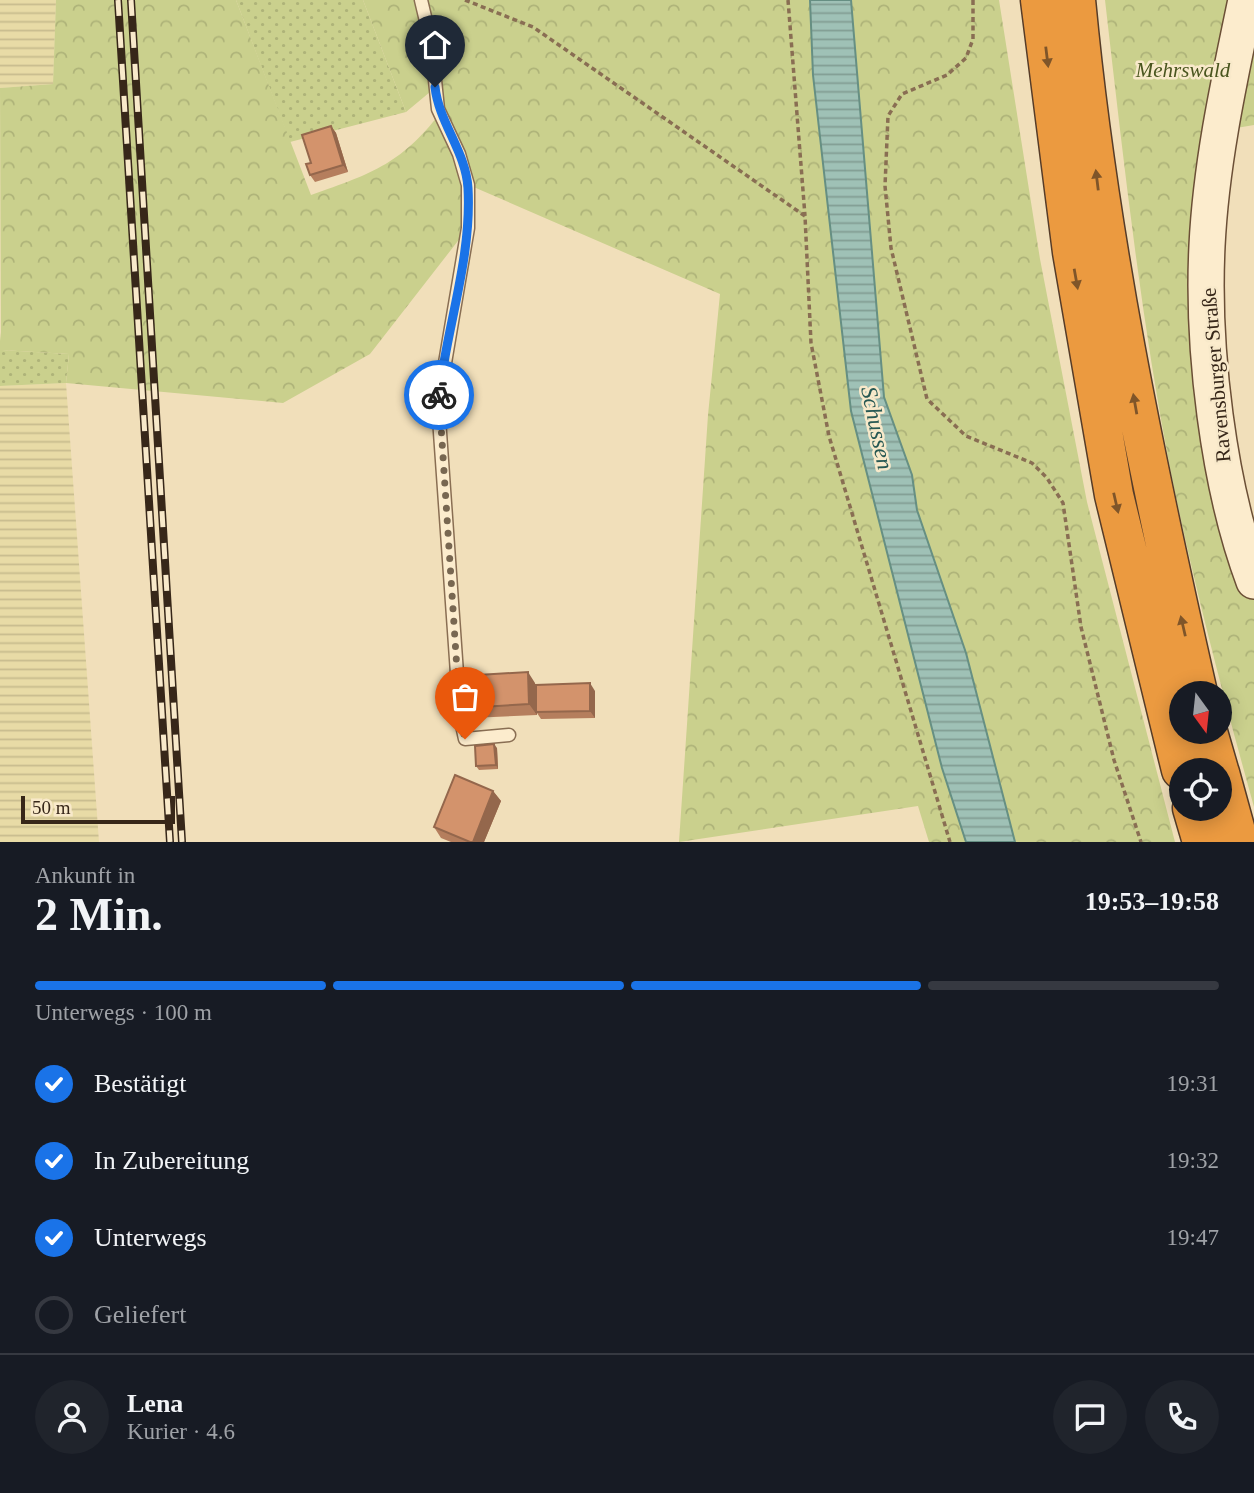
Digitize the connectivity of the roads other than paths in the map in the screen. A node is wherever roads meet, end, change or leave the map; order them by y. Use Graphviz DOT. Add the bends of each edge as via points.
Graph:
graph roads {
  1 [pos="421,0"];
  2 [pos="1040,0"];
  3 [pos="1076,0"];
  4 [pos="1245,0"];
  5 [pos="1254,581"];
  6 [pos="1195,681"];
  7 [pos="509,735"];
  8 [pos="1178,758"];
  9 [pos="1232,817"];
  10 [pos="1196,821"];
  11 [pos="1202,842"];
  12 [pos="1239,842"];
  1 -- 7 [label="lane" via="438,109 468,185 468,228 438,404 460,716 465,739"];
  2 -- 8 [label="highway, one-way" via="1072,252 1114,495"];
  6 -- 3 [label="highway, one-way" via="1149,479 1106,246"];
  4 -- 5 [label="main road, Ravensburger Straße" via="1219,131 1207,246 1208,326 1228,487"];
  9 -- 12 [label="highway"];
  10 -- 11 [label="highway"];
}
